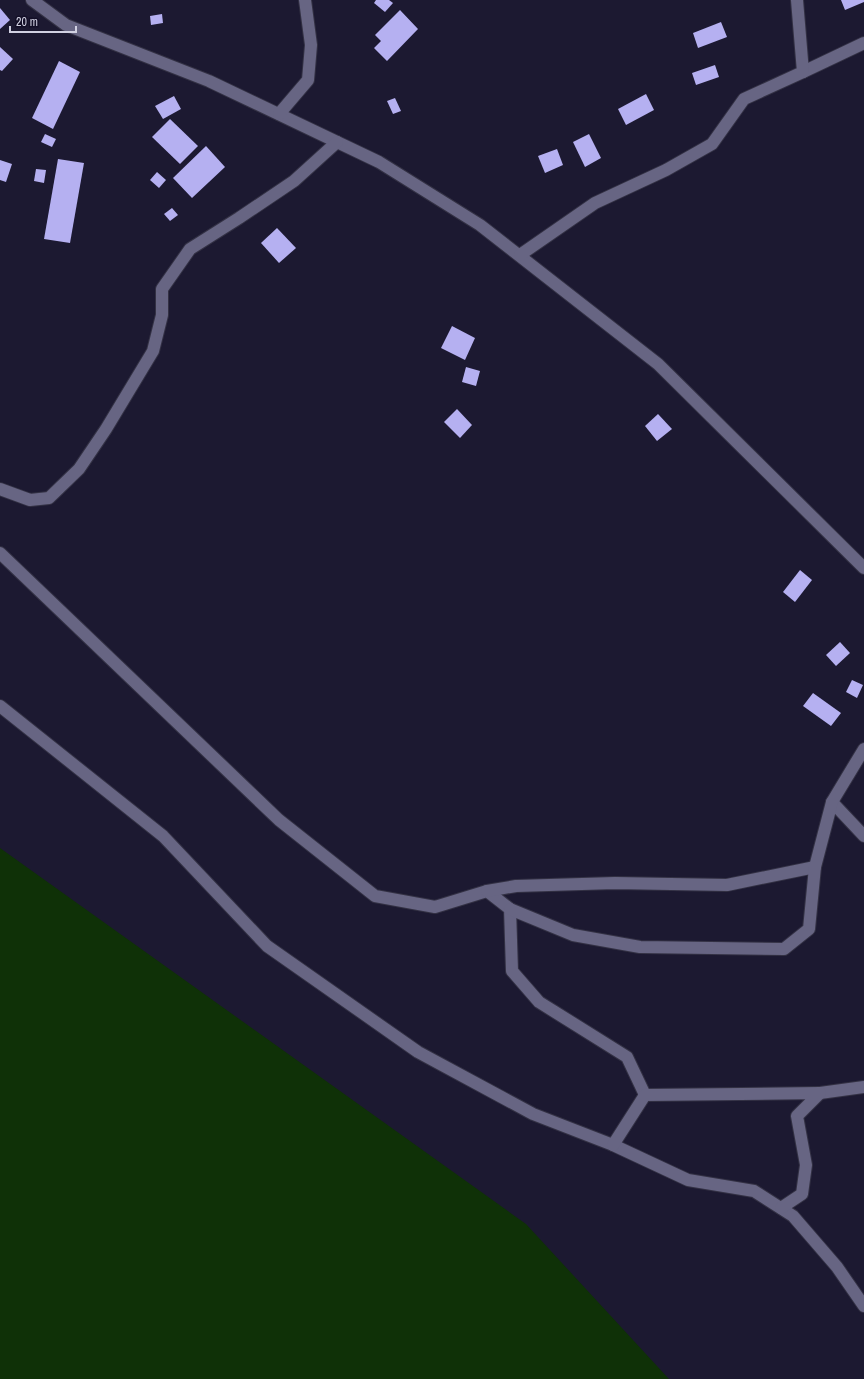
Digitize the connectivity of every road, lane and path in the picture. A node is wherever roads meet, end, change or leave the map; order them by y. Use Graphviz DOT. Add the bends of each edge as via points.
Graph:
graph roads {
  1 [pos="32,0"];
  2 [pos="305,0"];
  3 [pos="796,0"];
  4 [pos="864,43"];
  5 [pos="803,72"];
  6 [pos="279,114"];
  7 [pos="337,142"];
  8 [pos="520,255"];
  9 [pos="0,490"];
  10 [pos="0,553"];
  11 [pos="864,568"];
  12 [pos="0,706"];
  13 [pos="864,749"];
  14 [pos="832,802"];
  15 [pos="864,836"];
  16 [pos="815,867"];
  17 [pos="487,891"];
  18 [pos="510,909"];
  19 [pos="864,1087"];
  20 [pos="820,1093"];
  21 [pos="645,1095"];
  22 [pos="613,1145"];
  23 [pos="781,1208"];
  24 [pos="864,1306"];
  1 -- 6 [label="street" via="66,25 209,81"];
  2 -- 6 [label="street" via="311,45 308,80"];
  3 -- 5 [label="street"];
  4 -- 5 [label="street"];
  5 -- 8 [label="street" via="744,100 712,144 666,170 595,203"];
  6 -- 7 [label="street"];
  7 -- 8 [label="street" via="379,162 480,225"];
  7 -- 9 [label="street" via="294,181 190,249 162,289 162,315 152,351 79,469 49,498 30,500"];
  8 -- 11 [label="street" via="658,364"];
  10 -- 17 [label="street" via="279,820 375,896 435,907"];
  12 -- 22 [label="street" via="162,836 267,946 418,1052 533,1114"];
  13 -- 14 [label="street"];
  14 -- 15 [label="street"];
  14 -- 16 [label="street"];
  16 -- 17 [label="street" via="727,885 607,883 516,886"];
  16 -- 18 [label="street" via="809,929 784,949 640,947 572,935"];
  17 -- 18 [label="street"];
  18 -- 21 [label="street" via="512,971 539,1002 627,1057"];
  19 -- 20 [label="street"];
  20 -- 21 [label="street"];
  20 -- 23 [label="street" via="797,1116 806,1165 802,1194"];
  21 -- 22 [label="street"];
  22 -- 23 [label="street" via="688,1180 754,1191"];
  23 -- 24 [label="street" via="793,1216 837,1266"];
}
